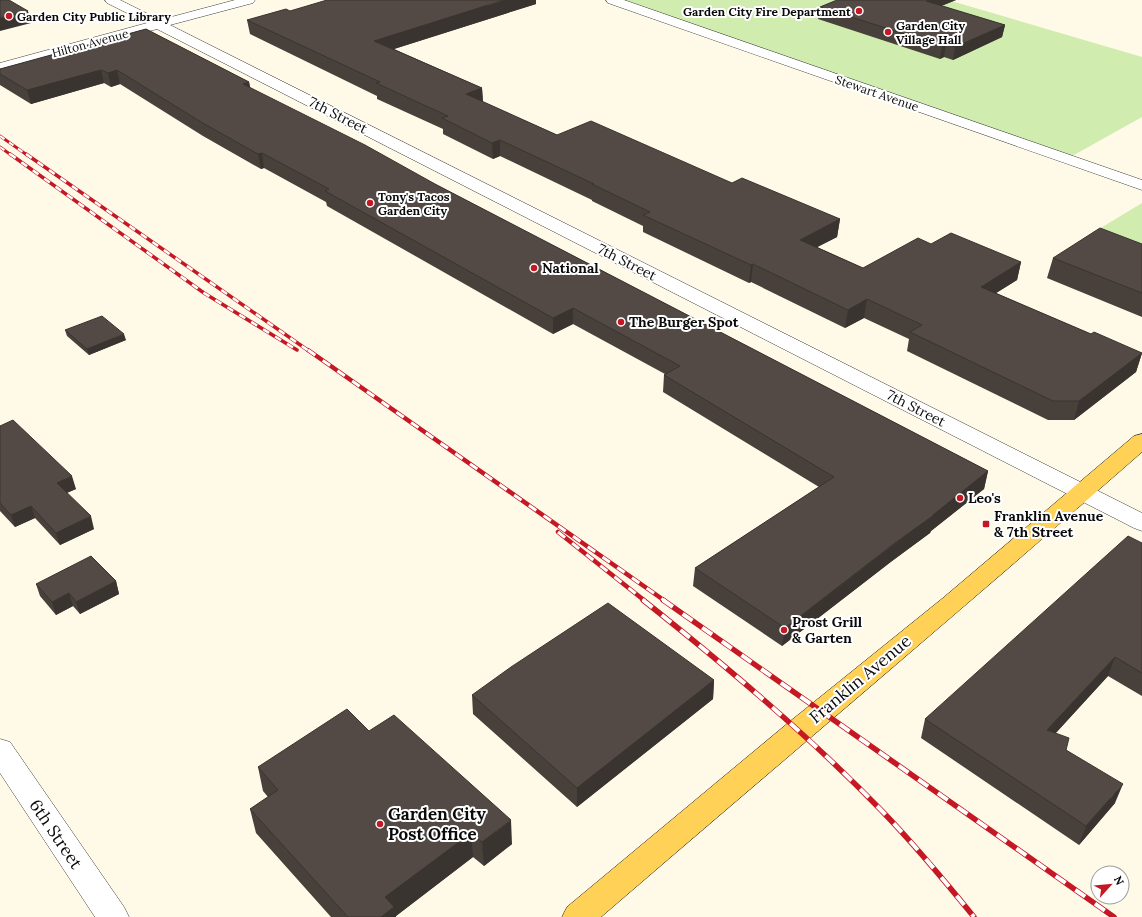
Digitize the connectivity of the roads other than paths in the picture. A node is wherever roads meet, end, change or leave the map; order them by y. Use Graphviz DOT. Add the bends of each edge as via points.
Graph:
graph roads {
  1 [pos="112,0"];
  2 [pos="249,0"];
  3 [pos="612,0"];
  4 [pos="159,24"];
  5 [pos="0,68"];
  6 [pos="1142,185"];
  7 [pos="1142,441"];
  8 [pos="1081,492"];
  9 [pos="1142,523"];
  10 [pos="0,750"];
  11 [pos="113,917"];
  12 [pos="578,917"];
  1 -- 4 [label="street, 7th Street"];
  2 -- 4 [label="street, Hilton Avenue"];
  3 -- 6 [label="street, Stewart Avenue"];
  4 -- 5 [label="street, Hilton Avenue"];
  4 -- 8 [label="street, 7th Street"];
  7 -- 8 [label="main road, Franklin Avenue"];
  8 -- 9 [label="street, 7th Street"];
  8 -- 12 [label="main road, Franklin Avenue" via="952,604"];
  10 -- 11 [label="street, 6th Street"];
}
